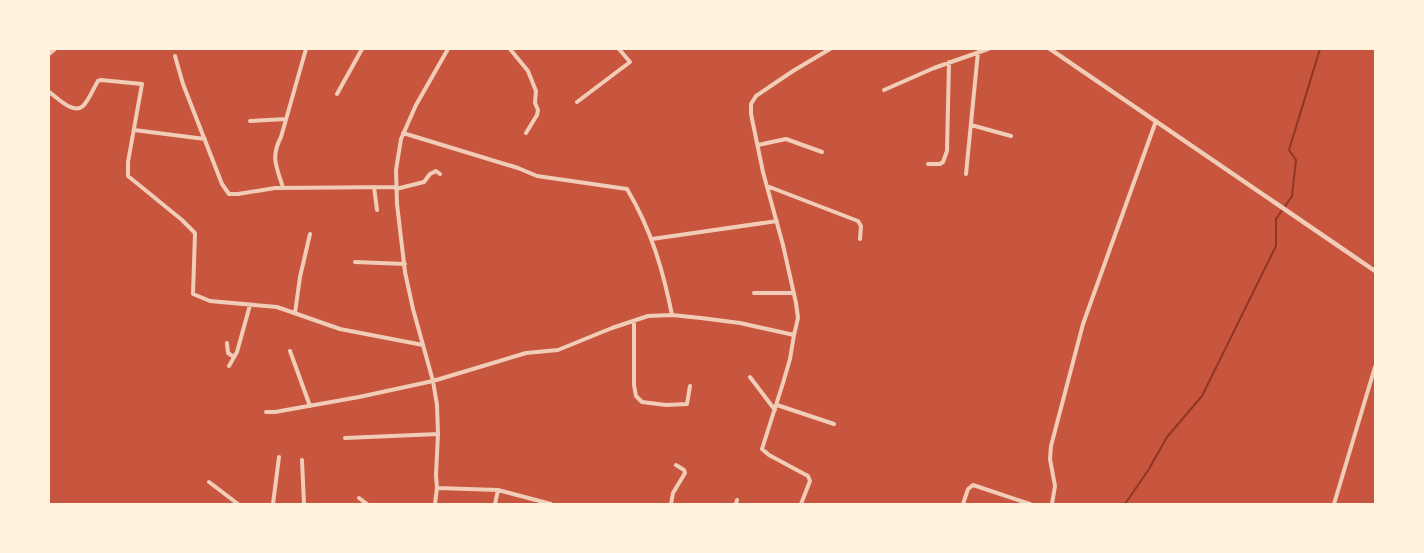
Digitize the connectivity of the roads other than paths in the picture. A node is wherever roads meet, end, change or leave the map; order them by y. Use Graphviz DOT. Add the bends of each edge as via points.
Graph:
graph roads {
  1 [pos="55,49"];
  2 [pos="306,49"];
  3 [pos="362,49"];
  4 [pos="448,49"];
  5 [pos="510,49"];
  6 [pos="619,49"];
  7 [pos="830,49"];
  8 [pos="988,49"];
  9 [pos="1050,49"];
  10 [pos="978,52"];
  11 [pos="49,54"];
  12 [pos="175,56"];
  13 [pos="949,62"];
  14 [pos="884,90"];
  15 [pos="49,92"];
  16 [pos="337,94"];
  17 [pos="577,102"];
  18 [pos="286,119"];
  19 [pos="250,121"];
  20 [pos="1156,121"];
  21 [pos="971,124"];
  22 [pos="134,130"];
  23 [pos="526,133"];
  24 [pos="403,134"];
  25 [pos="1011,136"];
  26 [pos="205,139"];
  27 [pos="758,144"];
  28 [pos="822,152"];
  29 [pos="928,164"];
  30 [pos="440,174"];
  31 [pos="966,174"];
  32 [pos="767,186"];
  33 [pos="374,187"];
  34 [pos="284,188"];
  35 [pos="396,188"];
  36 [pos="377,210"];
  37 [pos="777,221"];
  38 [pos="310,234"];
  39 [pos="652,239"];
  40 [pos="860,239"];
  41 [pos="356,262"];
  42 [pos="405,264"];
  43 [pos="1375,271"];
  44 [pos="754,293"];
  45 [pos="794,293"];
  46 [pos="250,305"];
  47 [pos="295,313"];
  48 [pos="672,315"];
  49 [pos="634,321"];
  50 [pos="794,335"];
  51 [pos="227,343"];
  52 [pos="423,345"];
  53 [pos="290,351"];
  54 [pos="234,357"];
  55 [pos="228,366"];
  56 [pos="1375,367"];
  57 [pos="750,377"];
  58 [pos="433,380"];
  59 [pos="690,386"];
  60 [pos="310,406"];
  61 [pos="776,408"];
  62 [pos="266,412"];
  63 [pos="834,424"];
  64 [pos="438,434"];
  65 [pos="345,438"];
  66 [pos="280,457"];
  67 [pos="302,460"];
  68 [pos="676,465"];
  69 [pos="209,482"];
  70 [pos="437,488"];
  71 [pos="498,490"];
  72 [pos="359,498"];
  73 [pos="238,504"];
  74 [pos="273,504"];
  75 [pos="304,504"];
  76 [pos="367,504"];
  77 [pos="435,504"];
  78 [pos="495,504"];
  79 [pos="551,504"];
  80 [pos="671,504"];
  81 [pos="677,504"];
  82 [pos="801,504"];
  83 [pos="963,504"];
  84 [pos="1030,504"];
  85 [pos="1052,504"];
  86 [pos="1334,504"];
  1 -- 11 [label="street"];
  2 -- 18 [label="street"];
  3 -- 16 [label="street"];
  4 -- 24 [label="street"];
  5 -- 23 [label="street" via="528,71 536,91 537,115"];
  6 -- 17 [label="street" via="630,62"];
  7 -- 27 [label="street" via="756,96 751,104 751,114"];
  8 -- 10 [label="street"];
  9 -- 20 [label="street"];
  10 -- 13 [label="street"];
  10 -- 21 [label="street"];
  12 -- 26 [label="street"];
  13 -- 14 [label="street"];
  13 -- 29 [label="street" via="947,151 943,162"];
  15 -- 22 [label="street" via="77,109 83,106 98,81 142,84"];
  18 -- 19 [label="street"];
  18 -- 34 [label="street" via="274,156"];
  20 -- 43 [label="street"];
  20 -- 85 [label="street" via="1083,324 1051,446"];
  21 -- 25 [label="street"];
  21 -- 31 [label="street"];
  22 -- 26 [label="street"];
  22 -- 46 [label="street" via="128,176 195,233 193,294 210,301"];
  24 -- 35 [label="street"];
  24 -- 39 [label="street" via="536,176 626,190"];
  26 -- 34 [label="street" via="228,194"];
  27 -- 28 [label="street" via="786,139"];
  27 -- 32 [label="street"];
  30 -- 35 [label="street" via="436,171 424,182"];
  32 -- 37 [label="street"];
  32 -- 40 [label="street" via="858,221"];
  33 -- 34 [label="street"];
  33 -- 35 [label="street"];
  33 -- 36 [label="street"];
  35 -- 42 [label="street"];
  37 -- 39 [label="street"];
  37 -- 45 [label="street"];
  38 -- 47 [label="street"];
  39 -- 48 [label="street"];
  41 -- 42 [label="street"];
  42 -- 52 [label="street"];
  44 -- 45 [label="street"];
  45 -- 50 [label="street" via="798,318"];
  46 -- 47 [label="street" via="278,307"];
  46 -- 54 [label="street"];
  47 -- 52 [label="street" via="340,328"];
  48 -- 49 [label="street" via="648,316"];
  48 -- 50 [label="street" via="740,323"];
  49 -- 58 [label="street" via="558,350 526,353"];
  49 -- 59 [label="street" via="636,396 642,402 687,404"];
  50 -- 61 [label="street"];
  51 -- 54 [label="street" via="228,353"];
  52 -- 58 [label="street"];
  53 -- 60 [label="street"];
  54 -- 55 [label="street"];
  56 -- 86 [label="street"];
  57 -- 61 [label="street"];
  58 -- 60 [label="street"];
  58 -- 64 [label="street"];
  60 -- 62 [label="street"];
  61 -- 63 [label="street"];
  61 -- 82 [label="street" via="762,449 808,476 810,481"];
  64 -- 65 [label="street"];
  64 -- 70 [label="street"];
  66 -- 74 [label="street"];
  67 -- 75 [label="street"];
  68 -- 80 [label="street" via="685,473"];
  69 -- 73 [label="street"];
  70 -- 71 [label="street"];
  70 -- 77 [label="street"];
  71 -- 78 [label="street"];
  71 -- 79 [label="street"];
  72 -- 76 [label="street"];
  80 -- 81 [label="street"];
  83 -- 84 [label="street" via="968,488 973,485"];
}
